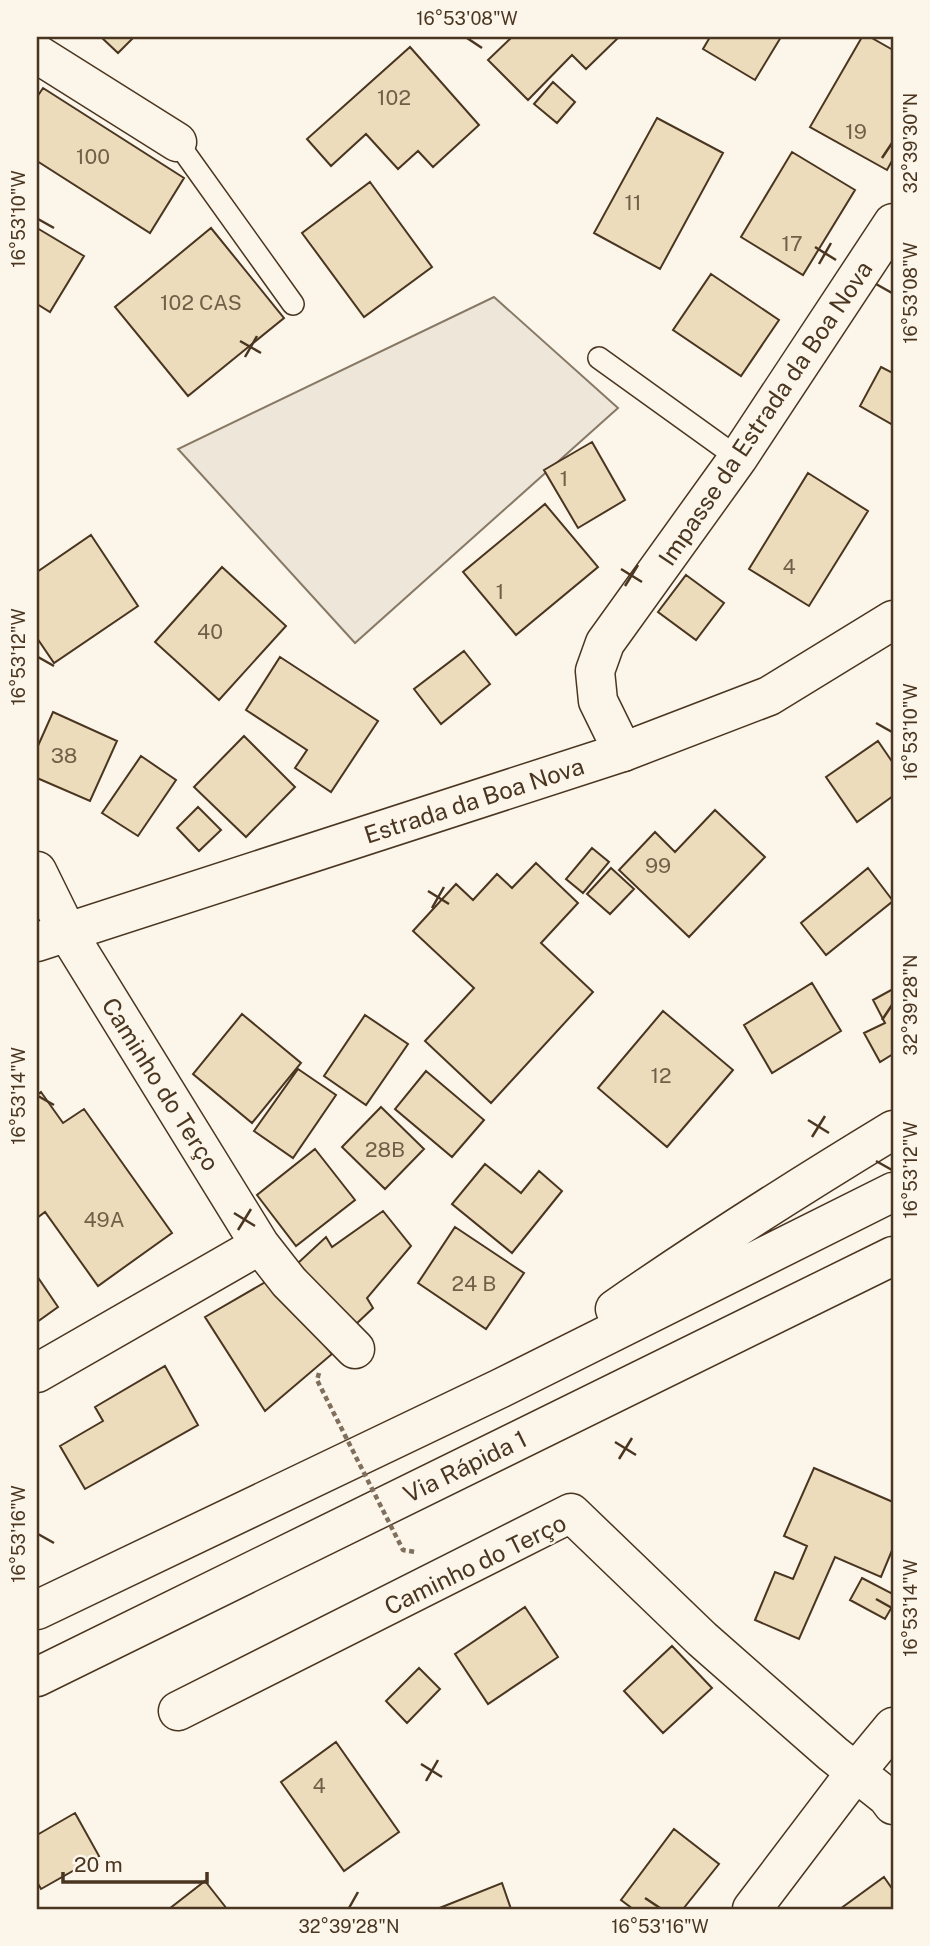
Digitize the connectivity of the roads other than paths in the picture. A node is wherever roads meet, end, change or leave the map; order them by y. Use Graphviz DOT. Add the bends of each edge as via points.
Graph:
graph roads {
  1 [pos="37,54"];
  2 [pos="177,142"];
  3 [pos="893,223"];
  4 [pos="293,304"];
  5 [pos="599,358"];
  6 [pos="738,458"];
  7 [pos="893,620"];
  8 [pos="623,752"];
  9 [pos="37,871"];
  10 [pos="52,937"];
  11 [pos="893,1130"];
  12 [pos="893,1192"];
  13 [pos="260,1245"];
  14 [pos="893,1256"];
  15 [pos="355,1349"];
  16 [pos="37,1373"];
  17 [pos="501,1388"];
  18 [pos="37,1610"];
  19 [pos="37,1677"];
  20 [pos="178,1711"];
  21 [pos="893,1727"];
  22 [pos="855,1773"];
  23 [pos="893,1805"];
  24 [pos="752,1909"];
  1 -- 2 [label="main road"];
  2 -- 4 [label="lane"];
  3 -- 6 [label="main road, Impasse da Estrada da Boa Nova"];
  5 -- 6 [label="lane"];
  6 -- 8 [label="main road, Impasse da Estrada da Boa Nova" via="605,643 595,671 598,701"];
  7 -- 8 [label="main road, Estrada da Boa Nova" via="769,696"];
  8 -- 10 [label="main road, Estrada da Boa Nova"];
  9 -- 10 [label="main road, Caminho do Terço"];
  10 -- 13 [label="main road, Caminho do Terço"];
  11 -- 17 [label="main road" via="682,1263"];
  12 -- 17 [label="main road"];
  13 -- 15 [label="main road, Caminho do Terço" via="289,1282"];
  13 -- 16 [label="main road"];
  14 -- 19 [label="main road, Via Rápida 1"];
  17 -- 18 [label="main road"];
  20 -- 22 [label="main road, Caminho do Terço" via="571,1513 702,1639"];
  21 -- 22 [label="main road"];
  22 -- 23 [label="main road, Caminho do Terço"];
  22 -- 24 [label="main road"];
}
